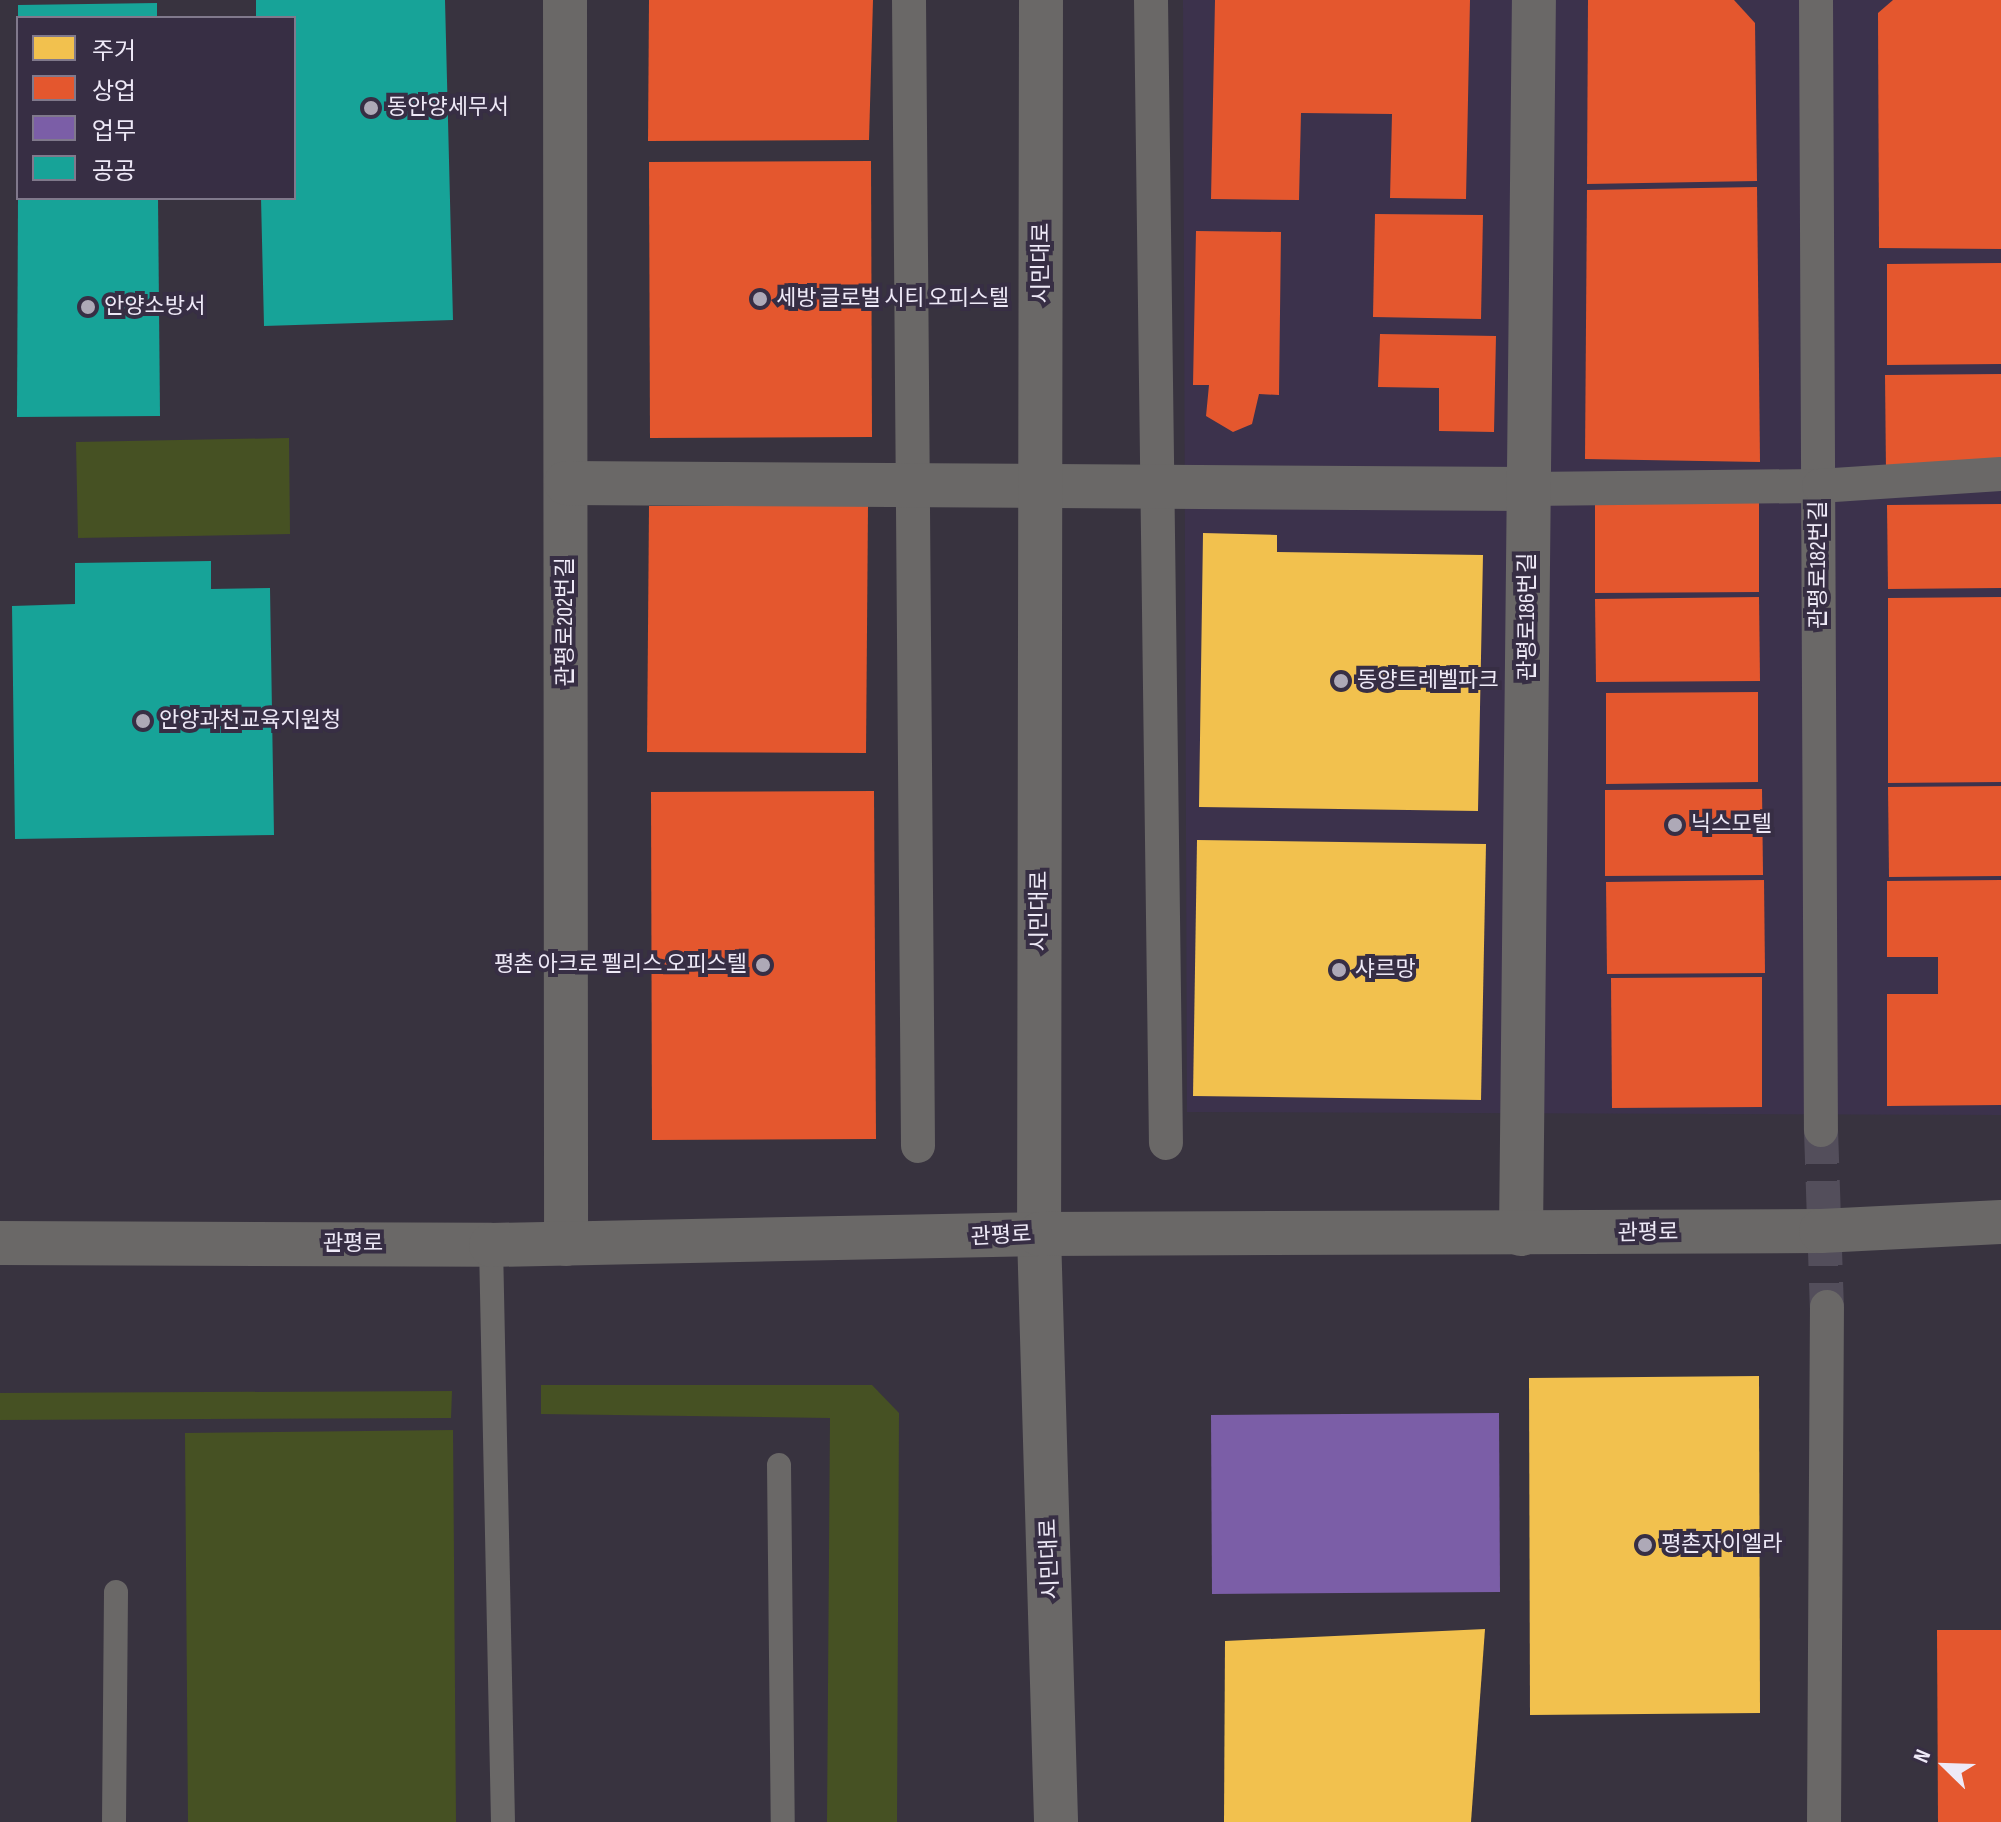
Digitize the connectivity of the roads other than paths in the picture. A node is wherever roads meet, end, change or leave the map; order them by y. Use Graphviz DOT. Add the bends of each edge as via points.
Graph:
graph roads {
  1 [pos="565,0"];
  2 [pos="909,0"];
  3 [pos="1041,0"];
  4 [pos="1151,0"];
  5 [pos="1534,0"];
  6 [pos="1816,0"];
  7 [pos="2001,474"];
  8 [pos="566,483"];
  9 [pos="913,483"];
  10 [pos="1042,483"];
  11 [pos="1819,486"];
  12 [pos="1158,489"];
  13 [pos="1528,489"];
  14 [pos="1821,1130"];
  15 [pos="1166,1143"];
  16 [pos="918,1146"];
  17 [pos="2001,1222"];
  18 [pos="1039,1234"];
  19 [pos="1521,1234"];
  20 [pos="0,1243"];
  21 [pos="566,1244"];
  22 [pos="491,1245"];
  23 [pos="1827,1307"];
  24 [pos="779,1465"];
  25 [pos="116,1592"];
  26 [pos="114,1822"];
  27 [pos="503,1822"];
  28 [pos="783,1822"];
  29 [pos="1056,1822"];
  30 [pos="1824,1822"];
  1 -- 8 [label="street, 관평로202번길"];
  2 -- 9 [label="street"];
  3 -- 10 [label="street, 시민대로"];
  4 -- 12 [label="street"];
  5 -- 13 [label="street, 관평로186번길"];
  6 -- 11 [label="street, 관평로182번길"];
  7 -- 11 [label="street"];
  8 -- 9 [label="street"];
  8 -- 21 [label="street, 관평로202번길"];
  9 -- 10 [label="street"];
  9 -- 16 [label="street"];
  10 -- 12 [label="street"];
  10 -- 18 [label="street, 시민대로"];
  11 -- 13 [label="street"];
  11 -- 14 [label="street, 관평로182번길"];
  12 -- 13 [label="street"];
  12 -- 15 [label="street"];
  13 -- 19 [label="street, 관평로186번길"];
  17 -- 19 [label="street, 관평로"];
  18 -- 19 [label="street, 관평로"];
  18 -- 21 [label="street, 관평로"];
  18 -- 29 [label="street, 시민대로"];
  20 -- 22 [label="street, 관평로"];
  21 -- 22 [label="street, 관평로"];
  22 -- 27 [label="lane"];
  23 -- 30 [label="street"];
  24 -- 28 [label="lane"];
  25 -- 26 [label="lane"];
}
